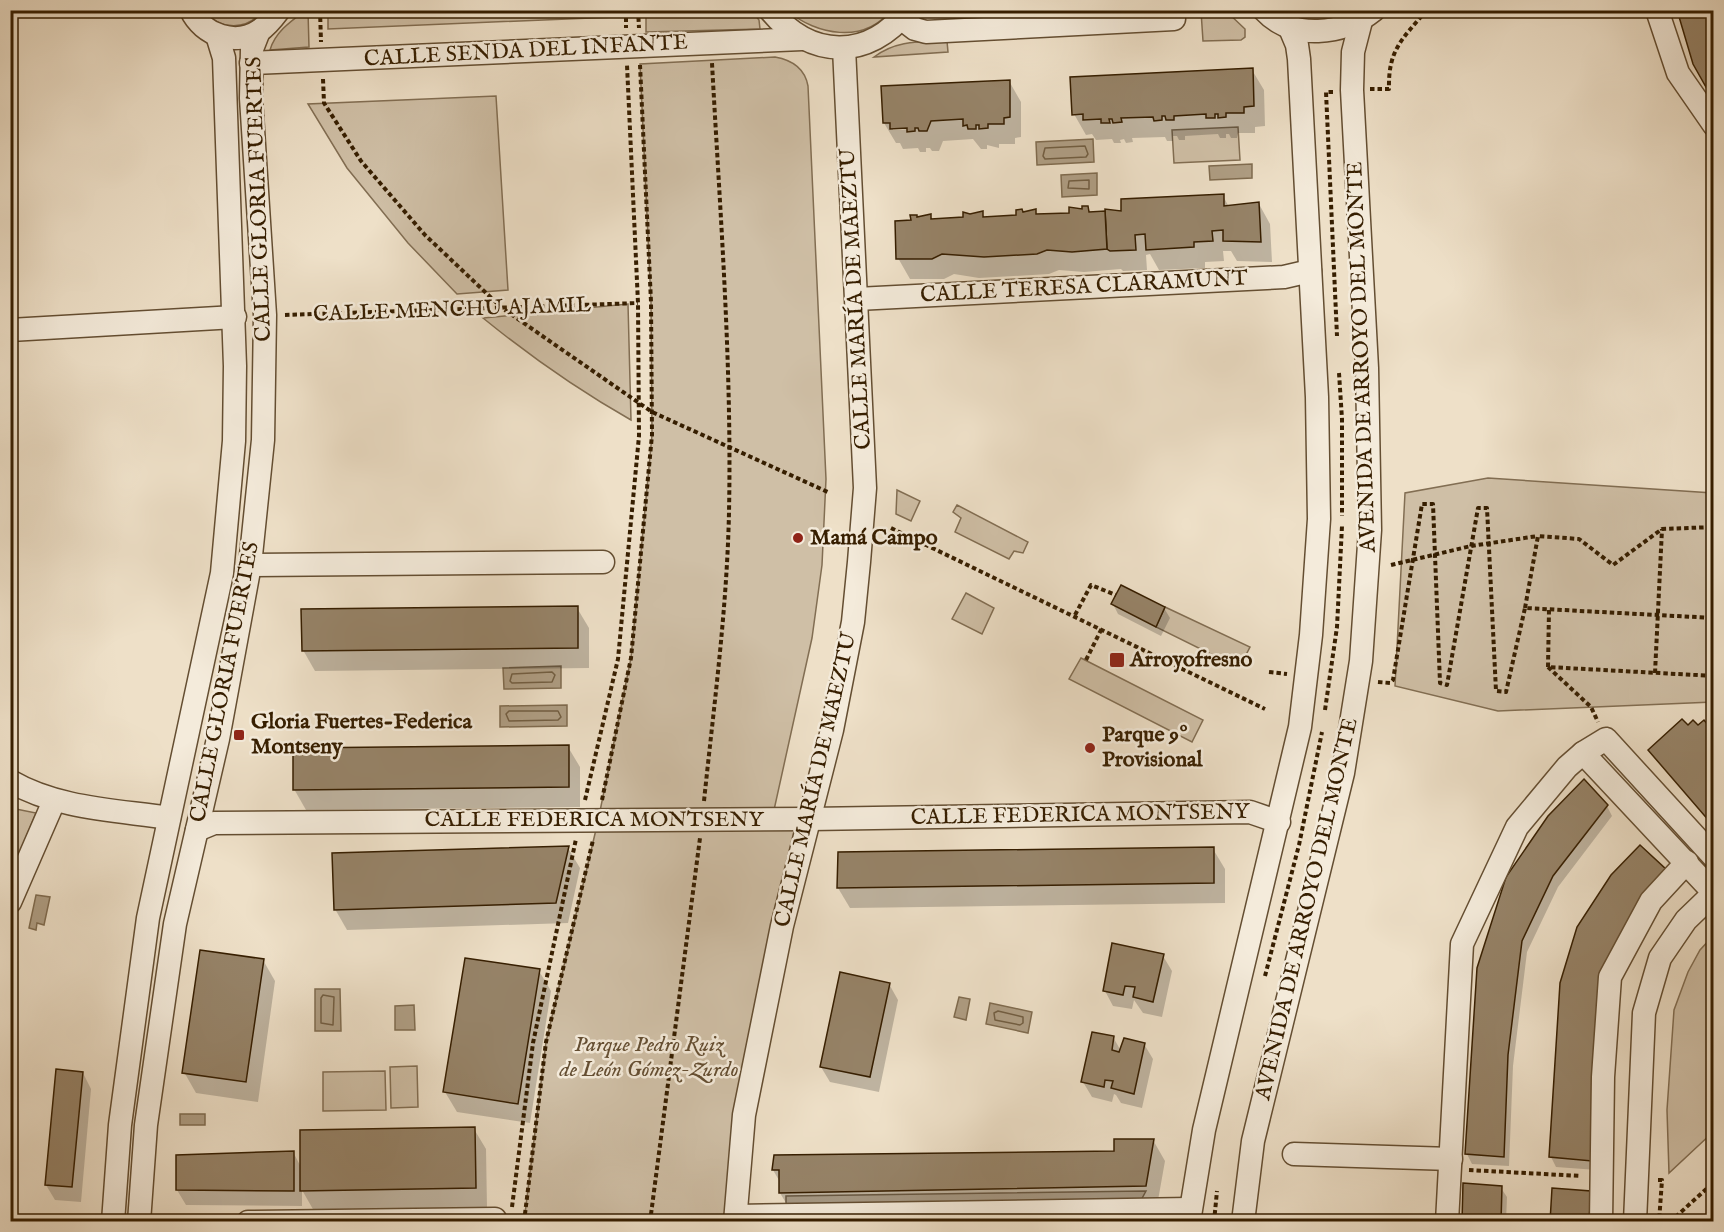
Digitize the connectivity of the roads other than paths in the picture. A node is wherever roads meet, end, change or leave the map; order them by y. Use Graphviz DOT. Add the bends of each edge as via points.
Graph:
graph roads {
  1 [pos="191,10"];
  2 [pos="279,10"];
  3 [pos="770,10"];
  4 [pos="1264,10"];
  5 [pos="1657,10"];
  6 [pos="905,15"];
  7 [pos="1367,16"];
  8 [pos="1174,19"];
  9 [pos="1288,27"];
  10 [pos="259,32"];
  11 [pos="217,35"];
  12 [pos="801,39"];
  13 [pos="844,48"];
  14 [pos="251,63"];
  15 [pos="1713,125"];
  16 [pos="1310,271"];
  17 [pos="858,299"];
  18 [pos="235,317"];
  19 [pos="10,330"];
  20 [pos="603,562"];
  21 [pos="250,565"];
  22 [pos="1583,753"];
  23 [pos="10,780"];
  24 [pos="54,801"];
  25 [pos="170,818"];
  26 [pos="810,819"];
  27 [pos="1279,822"];
  28 [pos="197,830"];
  29 [pos="1713,857"];
  30 [pos="1687,862"];
  31 [pos="1713,893"];
  32 [pos="10,902"];
  33 [pos="1294,1154"];
  34 [pos="1450,1164"];
  35 [pos="1189,1215"];
  36 [pos="503,1218"];
  37 [pos="736,1219"];
  38 [pos="113,1221"];
  39 [pos="139,1221"];
  40 [pos="248,1221"];
  41 [pos="1243,1221"];
  42 [pos="1447,1221"];
  43 [pos="1601,1221"];
  44 [pos="1635,1221"];
  1 -- 11 [label="street" via="202,25"];
  2 -- 10 [label="street"];
  3 -- 12 [label="street" via="783,27"];
  4 -- 9 [label="street"];
  5 -- 15 [label="street" via="1678,73"];
  6 -- 8 [label="street" via="915,29 926,32"];
  6 -- 13 [label="street" via="886,34 866,44"];
  7 -- 9 [label="street" via="1338,30"];
  7 -- 41 [label="street, AVENIDA DE ARROYO DEL MONTE" via="1353,52 1352,90 1367,368 1370,530 1358,680 1343,773 1254,1141"];
  9 -- 16 [label="street, AVENIDA DE ARROYO DEL MONTE" via="1298,45"];
  10 -- 11 [label="street" via="232,39"];
  10 -- 14 [label="street, CALLE GLORIA FUERTES"];
  11 -- 18 [label="street, CALLE GLORIA FUERTES" via="224,58"];
  12 -- 13 [label="street"];
  12 -- 14 [label="street, CALLE SENDA DEL INFANTE"];
  13 -- 17 [label="street, CALLE MARÍA DE MAEZTU"];
  14 -- 21 [label="street, CALLE GLORIA FUERTES" via="265,315 263,440"];
  16 -- 17 [label="street, CALLE TERESA CLARAMUNT" via="1284,277"];
  16 -- 27 [label="street, AVENIDA DE ARROYO DEL MONTE" via="1319,519 1307,675"];
  17 -- 26 [label="street, CALLE MARÍA DE MAEZTU" via="864,488 860,562 845,667"];
  18 -- 19 [label="street"];
  18 -- 25 [label="street, CALLE GLORIA FUERTES" via="234,441 222,573"];
  20 -- 21 [label="street"];
  21 -- 28 [label="street, CALLE GLORIA FUERTES"];
  22 -- 29 [label="street" via="1606,739"];
  22 -- 30 [label="street"];
  22 -- 34 [label="street" via="1517,827 1462,944"];
  23 -- 24 [label="street"];
  24 -- 25 [label="street"];
  24 -- 32 [label="street"];
  25 -- 38 [label="street, CALLE GLORIA FUERTES" via="147,929 120,1125"];
  26 -- 27 [label="street, CALLE FEDERICA MONTSENY" via="1250,812"];
  26 -- 28 [label="street, CALLE FEDERICA MONTSENY" via="214,823"];
  26 -- 37 [label="street, CALLE MARÍA DE MAEZTU" via="782,926 744,1115"];
  27 -- 35 [label="street, AVENIDA DE ARROYO DEL MONTE" via="1204,1130"];
  28 -- 39 [label="street, CALLE GLORIA FUERTES" via="175,924 146,1125"];
  30 -- 31 [label="street"];
  30 -- 43 [label="street" via="1651,901 1610,977 1606,1001"];
  31 -- 44 [label="street" via="1686,920 1660,958 1644,1013"];
  33 -- 34 [label="street"];
  34 -- 42 [label="street"];
  35 -- 37 [label="street"];
  36 -- 40 [label="street"];
}
